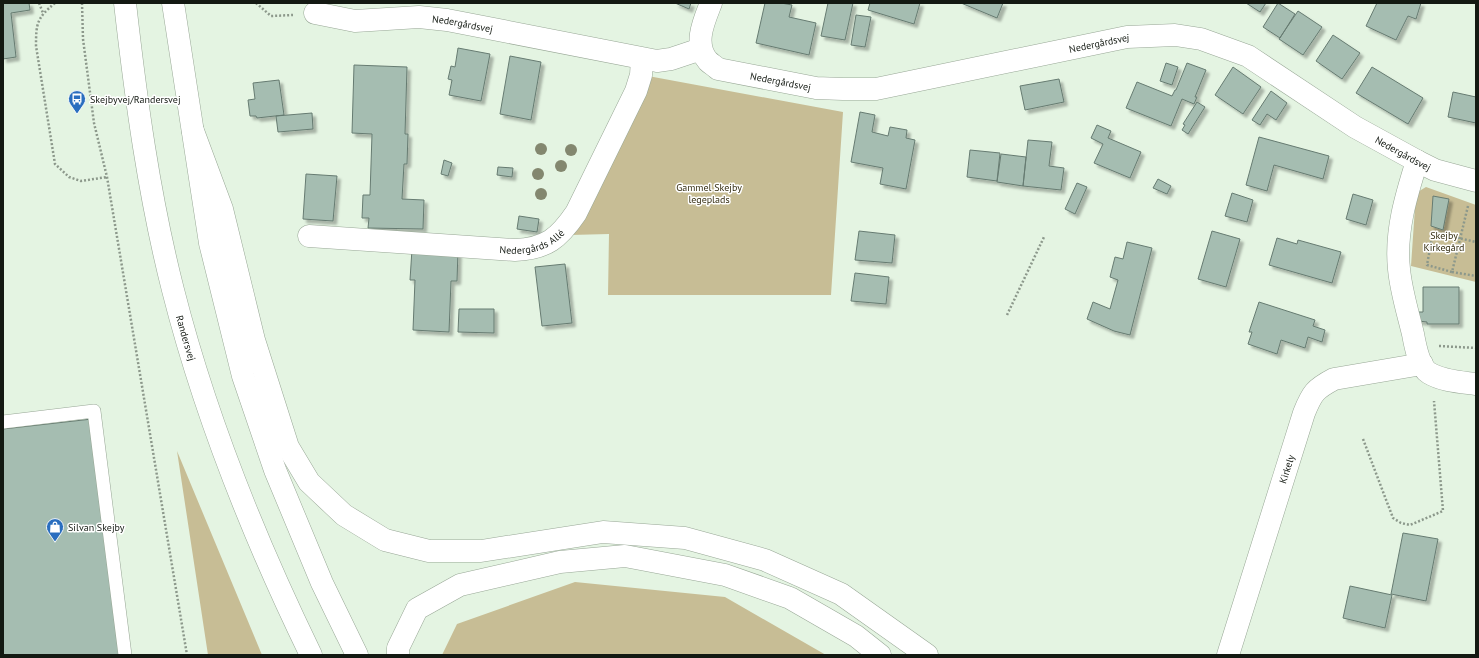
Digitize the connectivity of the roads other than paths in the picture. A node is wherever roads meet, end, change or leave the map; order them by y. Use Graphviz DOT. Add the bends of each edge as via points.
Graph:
graph roads {
  1 [pos="173,3"];
  2 [pos="711,3"];
  3 [pos="124,4"];
  4 [pos="315,13"];
  5 [pos="702,49"];
  6 [pos="642,58"];
  7 [pos="193,131"];
  8 [pos="1417,161"];
  9 [pos="1476,181"];
  10 [pos="309,236"];
  11 [pos="1423,361"];
  12 [pos="1476,384"];
  13 [pos="3,422"];
  14 [pos="125,655"];
  15 [pos="311,655"];
  16 [pos="357,655"];
  17 [pos="398,655"];
  18 [pos="880,655"];
  19 [pos="928,655"];
  20 [pos="1228,655"];
  1 -- 7 [label="main road"];
  2 -- 5 [label="main road" via="700,36"];
  3 -- 15 [label="main road, Randersvej" via="139,124 154,206 189,348 218,437 260,545"];
  4 -- 6 [label="main road, Nedergårdsvej" via="356,21 419,17 447,20"];
  5 -- 6 [label="main road, Nedergårdsvej" via="671,59 657,61"];
  5 -- 8 [label="main road, Nedergårdsvej" via="708,60 718,68 816,88 876,89 1127,37 1175,35 1201,39 1248,56 1355,127"];
  6 -- 10 [label="main road, Nedergårds Allé" via="641,75 636,91 576,213 555,238 540,247 515,250"];
  7 -- 16 [label="main road" via="210,243 243,376 278,477 322,583"];
  7 -- 19 [label="main road" via="222,209 254,340 288,447 309,482 344,515 385,540 429,551 481,551 603,532 685,538 766,560 841,594"];
  8 -- 9 [label="main road, Nedergårdsvej" via="1435,170"];
  8 -- 11 [label="main road" via="1404,203 1398,248 1401,282"];
  11 -- 12 [label="main road, Kirkely" via="1439,378"];
  11 -- 20 [label="main road, Kirkely" via="1334,380 1314,392 1304,413"];
  13 -- 14 [label="lane" via="94,411"];
  17 -- 18 [label="main road" via="398,648 417,609 460,585 560,562 625,556 725,575 790,598 856,636"];
}
